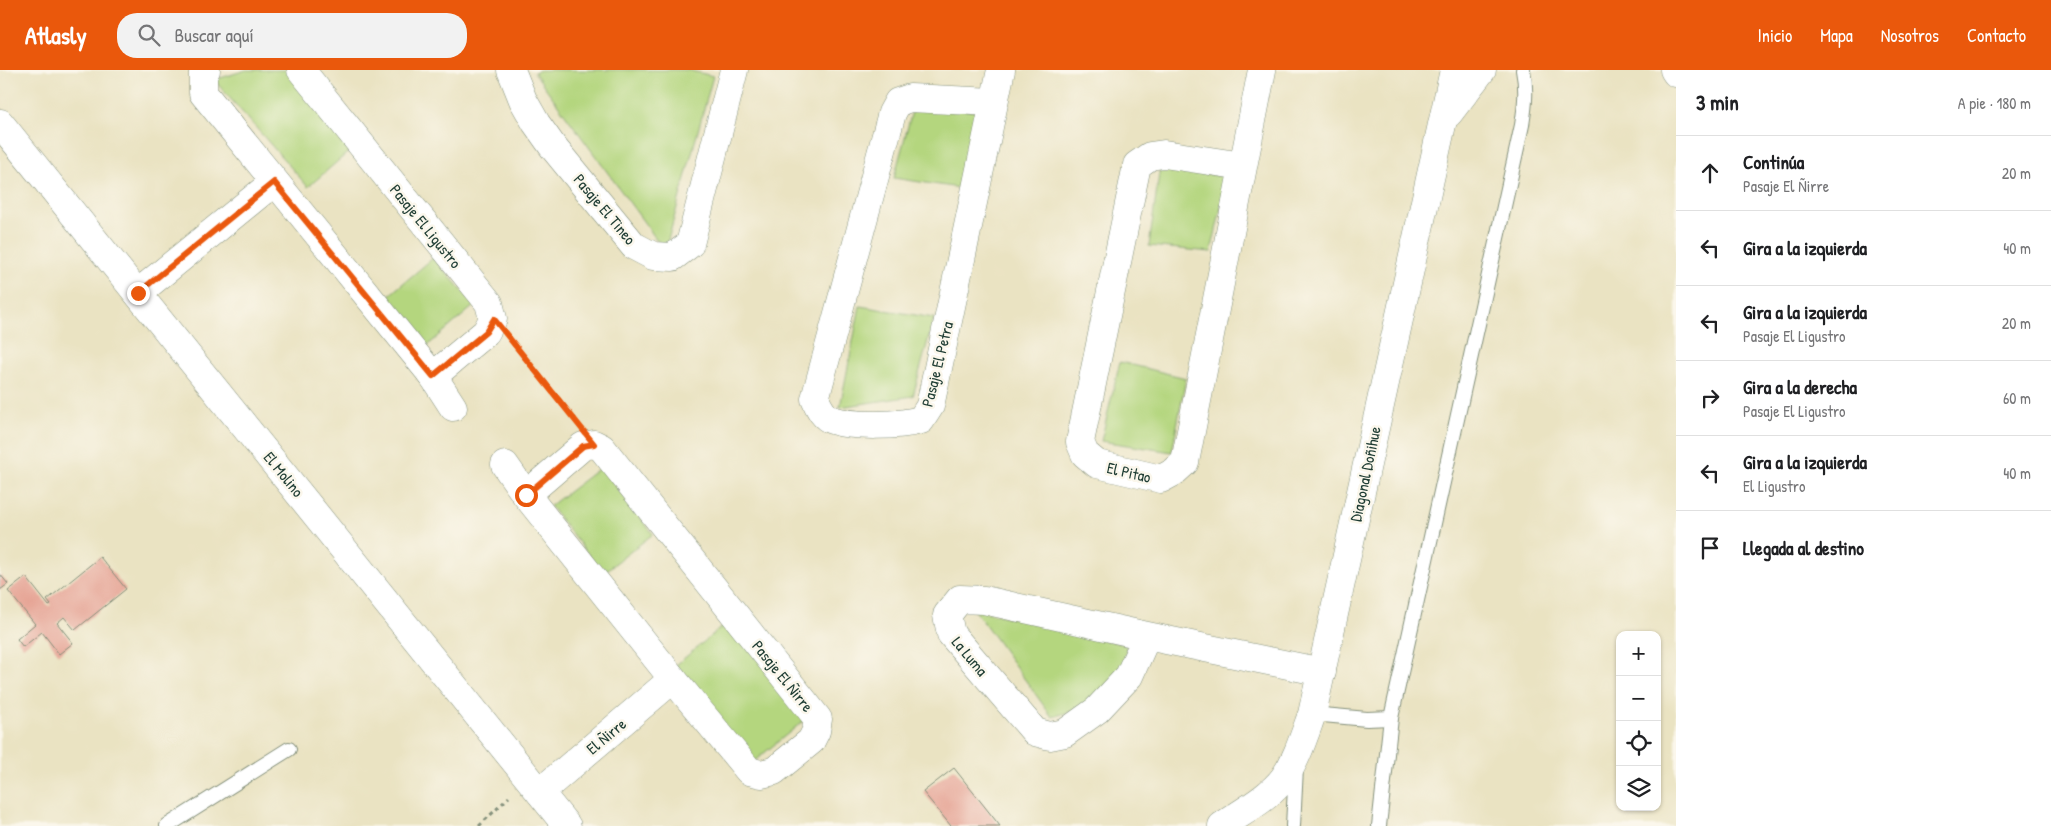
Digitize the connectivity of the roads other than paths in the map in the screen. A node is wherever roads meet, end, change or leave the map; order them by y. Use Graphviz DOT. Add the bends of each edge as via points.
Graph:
graph roads {
  1 [pos="206,70"];
  2 [pos="301,70"];
  3 [pos="511,70"];
  4 [pos="734,70"];
  5 [pos="1001,70"];
  6 [pos="1262,70"];
  7 [pos="1454,70"];
  8 [pos="1482,70"];
  9 [pos="1523,70"];
  10 [pos="1674,70"];
  11 [pos="1676,73"];
  12 [pos="994,102"];
  13 [pos="1442,122"];
  14 [pos="0,123"];
  15 [pos="1243,166"];
  16 [pos="274,182"];
  17 [pos="138,293"];
  18 [pos="433,376"];
  19 [pos="453,407"];
  20 [pos="504,465"];
  21 [pos="526,495"];
  22 [pos="1147,636"];
  23 [pos="1322,672"];
  24 [pos="672,679"];
  25 [pos="1312,714"];
  26 [pos="1391,718"];
  27 [pos="288,749"];
  28 [pos="1297,755"];
  29 [pos="534,785"];
  30 [pos="167,826"];
  31 [pos="567,826"];
  32 [pos="1222,826"];
  33 [pos="1293,826"];
  34 [pos="1379,826"];
  1 -- 16 [label="street" via="203,73 203,93"];
  2 -- 18 [label="street, Pasaje El Ligustro" via="489,303 494,319 486,332"];
  3 -- 4 [label="street, Pasaje El Tineo" via="523,100 542,131 634,246 653,256 673,257 690,244"];
  5 -- 12 [label="street"];
  6 -- 15 [label="street, El Pitao"];
  7 -- 13 [label="street, Diagonal Doñihue"];
  8 -- 13 [label="street, Diagonal Doñihue"];
  9 -- 26 [label="lane" via="1526,82 1522,125"];
  10 -- 11 [label="street"];
  12 -- 12 [label="street, Pasaje El Petra" via="910,98 898,102 892,113 815,399 820,411 831,420 907,424 921,420 930,406"];
  13 -- 23 [label="street, Diagonal Doñihue"];
  14 -- 17 [label="street, El Molino"];
  15 -- 15 [label="street, El Pitao" via="1164,154 1150,156 1138,165 1080,442 1085,454 1097,464 1160,479 1184,462"];
  16 -- 17 [label="street"];
  16 -- 18 [label="street"];
  17 -- 29 [label="street, El Molino"];
  18 -- 19 [label="street"];
  20 -- 21 [label="street, Pasaje El Ñirre"];
  21 -- 24 [label="street, Pasaje El Ñirre"];
  21 -- 24 [label="street, Pasaje El Ñirre" via="583,446 594,444 602,448 818,719 816,731 811,741 774,771 761,774 749,771"];
  22 -- 22 [label="street, La Luma" via="1129,676 1097,710 1065,733 1050,736 1035,732 951,634 947,615 960,599 984,600"];
  22 -- 23 [label="street, La Luma"];
  23 -- 25 [label="street, Diagonal Doñihue"];
  24 -- 29 [label="street, El Ñirre"];
  25 -- 26 [label="lane"];
  25 -- 28 [label="street, Diagonal Doñihue"];
  26 -- 34 [label="lane"];
  27 -- 30 [label="lane"];
  28 -- 32 [label="street" via="1283,779 1264,797"];
  28 -- 33 [label="lane, Diagonal Doñihue"];
  29 -- 31 [label="street, El Molino"];
}
